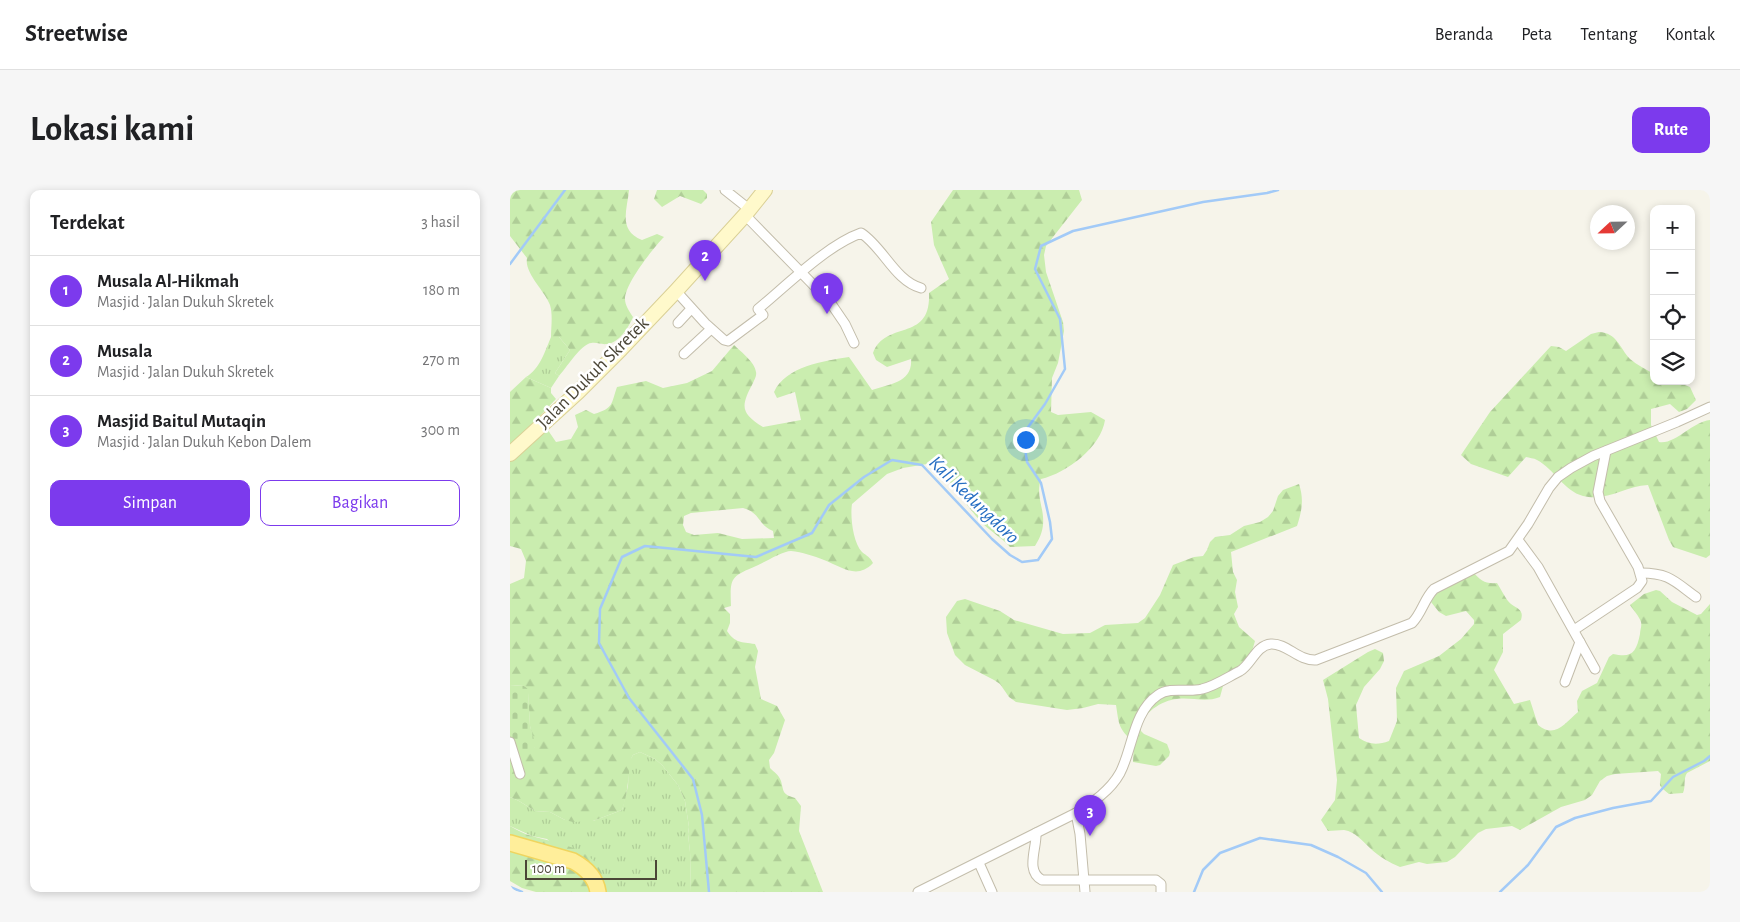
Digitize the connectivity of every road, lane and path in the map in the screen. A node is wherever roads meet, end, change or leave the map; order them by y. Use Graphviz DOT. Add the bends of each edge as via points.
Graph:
graph roads {
  1 [pos="725,190"];
  2 [pos="765,190"];
  3 [pos="747,212"];
  4 [pos="801,273"];
  5 [pos="921,288"];
  6 [pos="676,291"];
  7 [pos="691,309"];
  8 [pos="678,323"];
  9 [pos="711,329"];
  10 [pos="854,343"];
  11 [pos="684,354"];
  12 [pos="1710,407"];
  13 [pos="1606,451"];
  14 [pos="510,454"];
  15 [pos="1518,540"];
  16 [pos="1641,573"];
  17 [pos="1696,597"];
  18 [pos="1574,630"];
  19 [pos="1580,642"];
  20 [pos="1595,669"];
  21 [pos="1565,682"];
  22 [pos="510,742"];
  23 [pos="520,774"];
  24 [pos="1076,813"];
  25 [pos="1036,833"];
  26 [pos="510,843"];
  27 [pos="979,863"];
  28 [pos="1085,880"];
  29 [pos="598,892"];
  30 [pos="918,892"];
  31 [pos="992,892"];
  32 [pos="1085,892"];
  33 [pos="1162,892"];
  1 -- 3 [label="street"];
  2 -- 3 [label="street, Jalan Dukuh Skretek"];
  3 -- 4 [label="street"];
  3 -- 6 [label="street, Jalan Dukuh Skretek"];
  4 -- 5 [label="street" via="861,233 912,285"];
  4 -- 9 [label="street" via="758,309 763,315 732,339 724,340"];
  4 -- 10 [label="street" via="830,302"];
  6 -- 7 [label="street"];
  6 -- 14 [label="street, Jalan Dukuh Skretek" via="578,392"];
  7 -- 8 [label="street, Jalan Dukuh Skretek"];
  7 -- 9 [label="street"];
  9 -- 11 [label="street"];
  12 -- 13 [label="street"];
  13 -- 15 [label="street" via="1578,463 1558,477"];
  13 -- 16 [label="street" via="1598,492 1600,501"];
  15 -- 18 [label="street" via="1538,567"];
  15 -- 24 [label="street" via="1505,553 1434,589 1417,618 1404,627 1316,660 1304,659 1276,645 1266,645 1245,668 1214,685 1196,690 1172,690 1157,696 1139,720 1117,778 1106,792"];
  16 -- 17 [label="street" via="1660,574"];
  16 -- 18 [label="street" via="1642,581 1637,588"];
  18 -- 19 [label="street"];
  19 -- 20 [label="street"];
  19 -- 21 [label="street"];
  22 -- 23 [label="street"];
  24 -- 25 [label="street"];
  24 -- 28 [label="street"];
  25 -- 27 [label="street"];
  25 -- 28 [label="street" via="1033,870 1037,878"];
  26 -- 29 [label="main road" via="573,861 594,880"];
  27 -- 30 [label="street"];
  27 -- 31 [label="street"];
  28 -- 32 [label="street"];
  28 -- 33 [label="street" via="1156,880 1161,884"];
}
